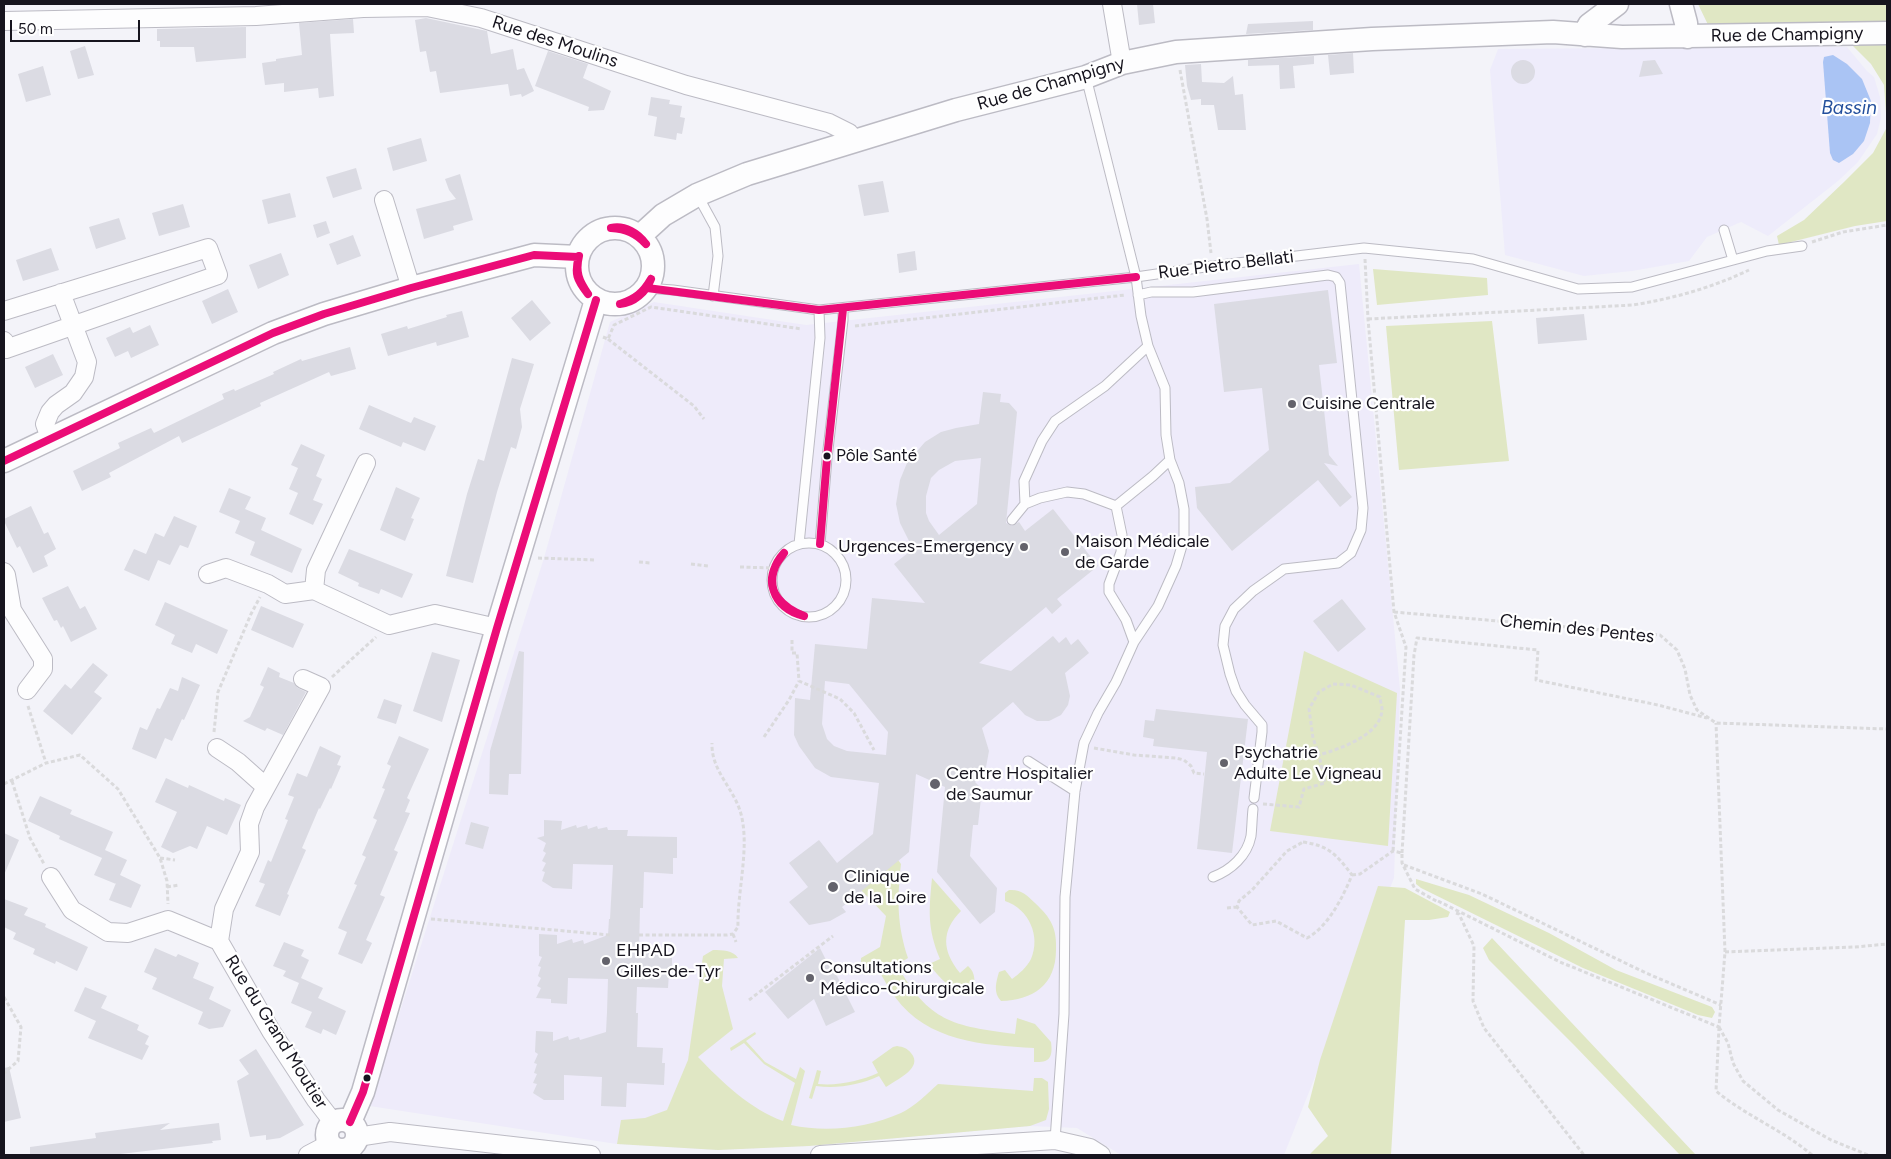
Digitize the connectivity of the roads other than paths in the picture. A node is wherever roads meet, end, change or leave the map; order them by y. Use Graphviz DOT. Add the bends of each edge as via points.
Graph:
graph roads {
  1 [pos="1112,4"];
  2 [pos="1617,4"];
  3 [pos="1681,4"];
  4 [pos="4,21"];
  5 [pos="1887,33"];
  6 [pos="1585,35"];
  7 [pos="1687,37"];
  8 [pos="1122,64"];
  9 [pos="1086,77"];
  10 [pos="854,140"];
  11 [pos="697,195"];
  12 [pos="384,200"];
  13 [pos="1724,230"];
  14 [pos="640,236"];
  15 [pos="1802,246"];
  16 [pos="578,256"];
  17 [pos="1733,260"];
  18 [pos="1136,277"];
  19 [pos="412,288"];
  20 [pos="647,288"];
  21 [pos="61,293"];
  22 [pos="1138,294"];
  23 [pos="713,296"];
  24 [pos="596,300"];
  25 [pos="843,309"];
  26 [pos="819,310"];
  27 [pos="4,311"];
  28 [pos="73,325"];
  29 [pos="4,341"];
  30 [pos="1148,346"];
  31 [pos="50,438"];
  32 [pos="1170,460"];
  33 [pos="4,462"];
  34 [pos="366,463"];
  35 [pos="1025,504"];
  36 [pos="1116,506"];
  37 [pos="1012,520"];
  38 [pos="799,544"];
  39 [pos="820,544"];
  40 [pos="4,572"];
  41 [pos="208,574"];
  42 [pos="314,590"];
  43 [pos="498,628"];
  44 [pos="1134,642"];
  45 [pos="303,679"];
  46 [pos="27,690"];
  47 [pos="217,748"];
  48 [pos="1028,762"];
  49 [pos="266,787"];
  50 [pos="1075,791"];
  51 [pos="1254,798"];
  52 [pos="1253,808"];
  53 [pos="51,877"];
  54 [pos="1213,878"];
  55 [pos="210,932"];
  56 [pos="343,1138"];
  57 [pos="1056,1140"];
  58 [pos="308,1155"];
  59 [pos="591,1155"];
  60 [pos="820,1155"];
  61 [pos="1101,1155"];
  1 -- 8 [label="street"];
  2 -- 6 [label="street" via="1589,25"];
  3 -- 7 [label="street"];
  4 -- 10 [label="street, Rue des Moulins" via="256,16 427,7 481,18 686,85 829,123 849,132"];
  5 -- 7 [label="street, Rue de Champigny"];
  6 -- 7 [label="street, Rue de Champigny"];
  6 -- 8 [label="street, Rue de Champigny" via="1553,32 1372,39 1176,52"];
  8 -- 9 [label="street, Rue de Champigny"];
  9 -- 10 [label="street, Rue de Champigny"];
  9 -- 18 [label="lane"];
  10 -- 11 [label="street, Rue de Champigny" via="748,174"];
  11 -- 14 [label="street, Rue de Champigny" via="662,215"];
  11 -- 23 [label="lane" via="715,227 718,256"];
  12 -- 19 [label="street"];
  13 -- 17 [label="lane"];
  14 -- 16 [label="street" via="626,229 596,232 584,242"];
  14 -- 20 [label="street" via="649,247 653,261 653,275"];
  15 -- 17 [label="lane, Rue Pietro Bellati"];
  16 -- 19 [label="street" via="534,255"];
  16 -- 24 [label="street" via="576,269 579,281"];
  17 -- 18 [label="lane, Rue Pietro Bellati" via="1632,287 1578,289 1473,259 1364,248"];
  18 -- 22 [label="lane"];
  18 -- 25 [label="lane, Rue Pietro Bellati"];
  19 -- 31 [label="street" via="273,332"];
  20 -- 23 [label="lane, Rue Pietro Bellati"];
  20 -- 24 [label="street" via="639,297 618,305"];
  21 -- 27 [label="street"];
  21 -- 28 [label="street"];
  21 -- 28 [label="street" via="208,248 218,275"];
  22 -- 30 [label="lane"];
  22 -- 51 [label="lane" via="1193,292 1328,275 1336,277 1340,283 1363,508 1361,530 1351,552 1338,563 1284,569 1234,609 1225,626 1223,645 1236,691 1262,725"];
  23 -- 26 [label="lane, Rue Pietro Bellati"];
  24 -- 43 [label="street"];
  25 -- 26 [label="lane, Rue Pietro Bellati"];
  25 -- 39 [label="lane"];
  26 -- 38 [label="lane" via="820,338"];
  28 -- 29 [label="street" via="6,349"];
  28 -- 31 [label="street" via="87,362 84,376 73,393 50,412 45,424"];
  30 -- 32 [label="lane" via="1165,388"];
  30 -- 35 [label="lane" via="1105,386 1056,421 1042,441 1024,481"];
  31 -- 33 [label="street"];
  32 -- 36 [label="lane"];
  32 -- 44 [label="lane" via="1184,509 1184,539 1158,606"];
  34 -- 42 [label="street" via="316,570"];
  35 -- 36 [label="lane" via="1066,492 1084,494"];
  35 -- 37 [label="lane"];
  36 -- 44 [label="lane" via="1122,535 1121,552 1109,592 1126,620"];
  38 -- 39 [label="lane"];
  38 -- 39 [label="lane" via="787,549 778,559 772,584 781,604 800,616 824,614 842,597 846,585 840,560 832,550"];
  40 -- 46 [label="street" via="12,610 43,659 43,669"];
  41 -- 42 [label="street" via="226,568 285,594"];
  42 -- 43 [label="street" via="390,625 435,614"];
  43 -- 56 [label="street" via="363,1092"];
  44 -- 50 [label="lane" via="1084,743"];
  45 -- 49 [label="street, Rue du Grand Moutier" via="321,686"];
  47 -- 49 [label="street"];
  48 -- 50 [label="lane"];
  49 -- 55 [label="street, Rue du Grand Moutier" via="249,824 250,852"];
  50 -- 57 [label="lane" via="1065,897 1064,1014"];
  52 -- 54 [label="lane" via="1251,838 1242,857 1226,872"];
  53 -- 55 [label="street" via="72,910 108,932 128,933 168,920"];
  55 -- 56 [label="street, Rue du Grand Moutier"];
  56 -- 58 [label="street"];
  56 -- 59 [label="street" via="390,1132"];
  57 -- 60 [label="street"];
  57 -- 61 [label="street" via="1090,1148"];
}
